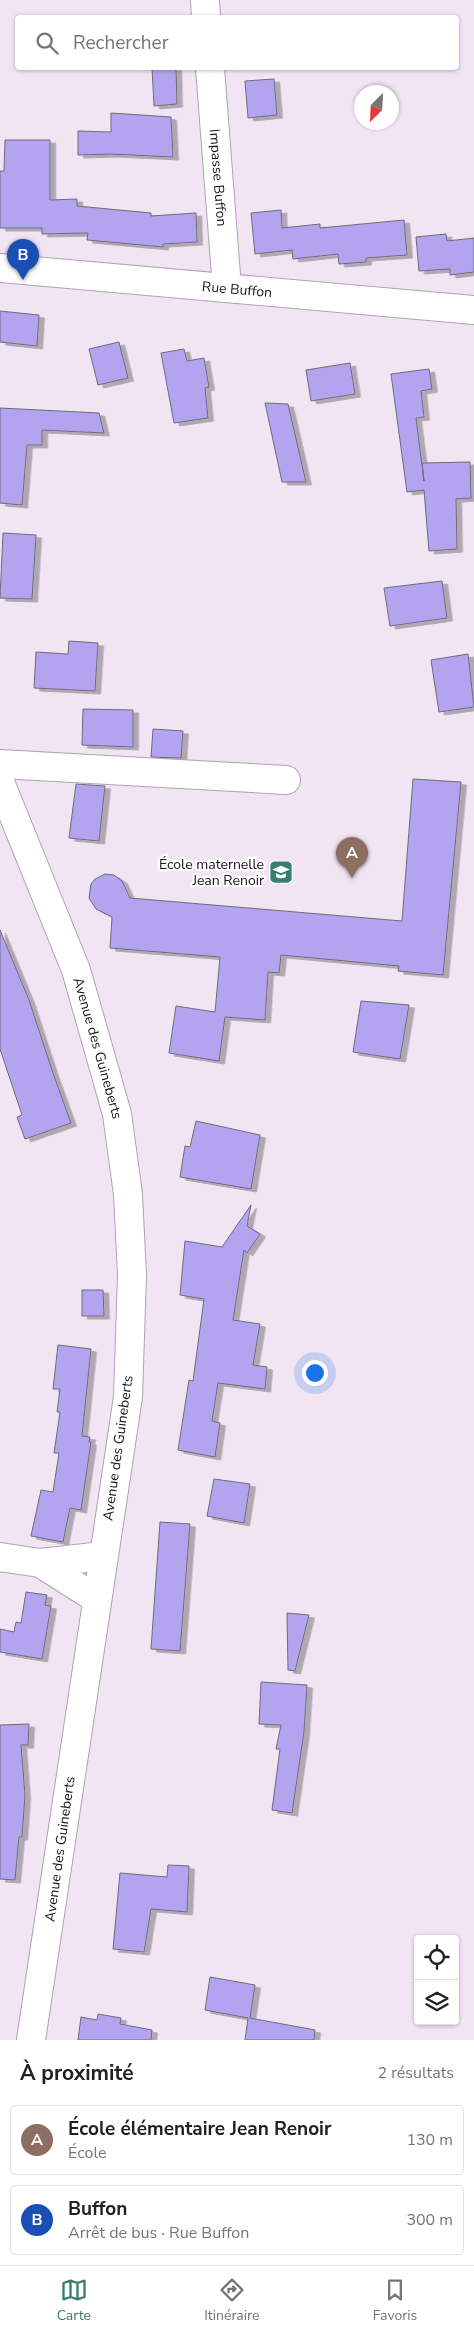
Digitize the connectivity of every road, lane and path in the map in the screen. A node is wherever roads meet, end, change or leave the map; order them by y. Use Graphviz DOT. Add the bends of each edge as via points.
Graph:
graph roads {
  1 [pos="205,0"];
  2 [pos="206,15"];
  3 [pos="210,70"];
  4 [pos="0,268"];
  5 [pos="226,288"];
  6 [pos="474,310"];
  7 [pos="0,764"];
  8 [pos="286,780"];
  9 [pos="0,782"];
  10 [pos="104,1556"];
  11 [pos="0,1557"];
  12 [pos="40,1564"];
  13 [pos="97,1599"];
  14 [pos="31,2040"];
  1 -- 2 [label="street"];
  3 -- 5 [label="street, Impasse Buffon"];
  4 -- 5 [label="street, Rue Buffon"];
  5 -- 6 [label="street, Rue Buffon"];
  7 -- 8 [label="street"];
  9 -- 10 [label="street, Avenue des Guineberts" via="76,970 117,1114 128,1194 132,1275 128,1397"];
  10 -- 12 [label="street"];
  10 -- 13 [label="street, Avenue des Guineberts"];
  11 -- 12 [label="street"];
  12 -- 13 [label="street"];
  13 -- 14 [label="street, Avenue des Guineberts"];
}
